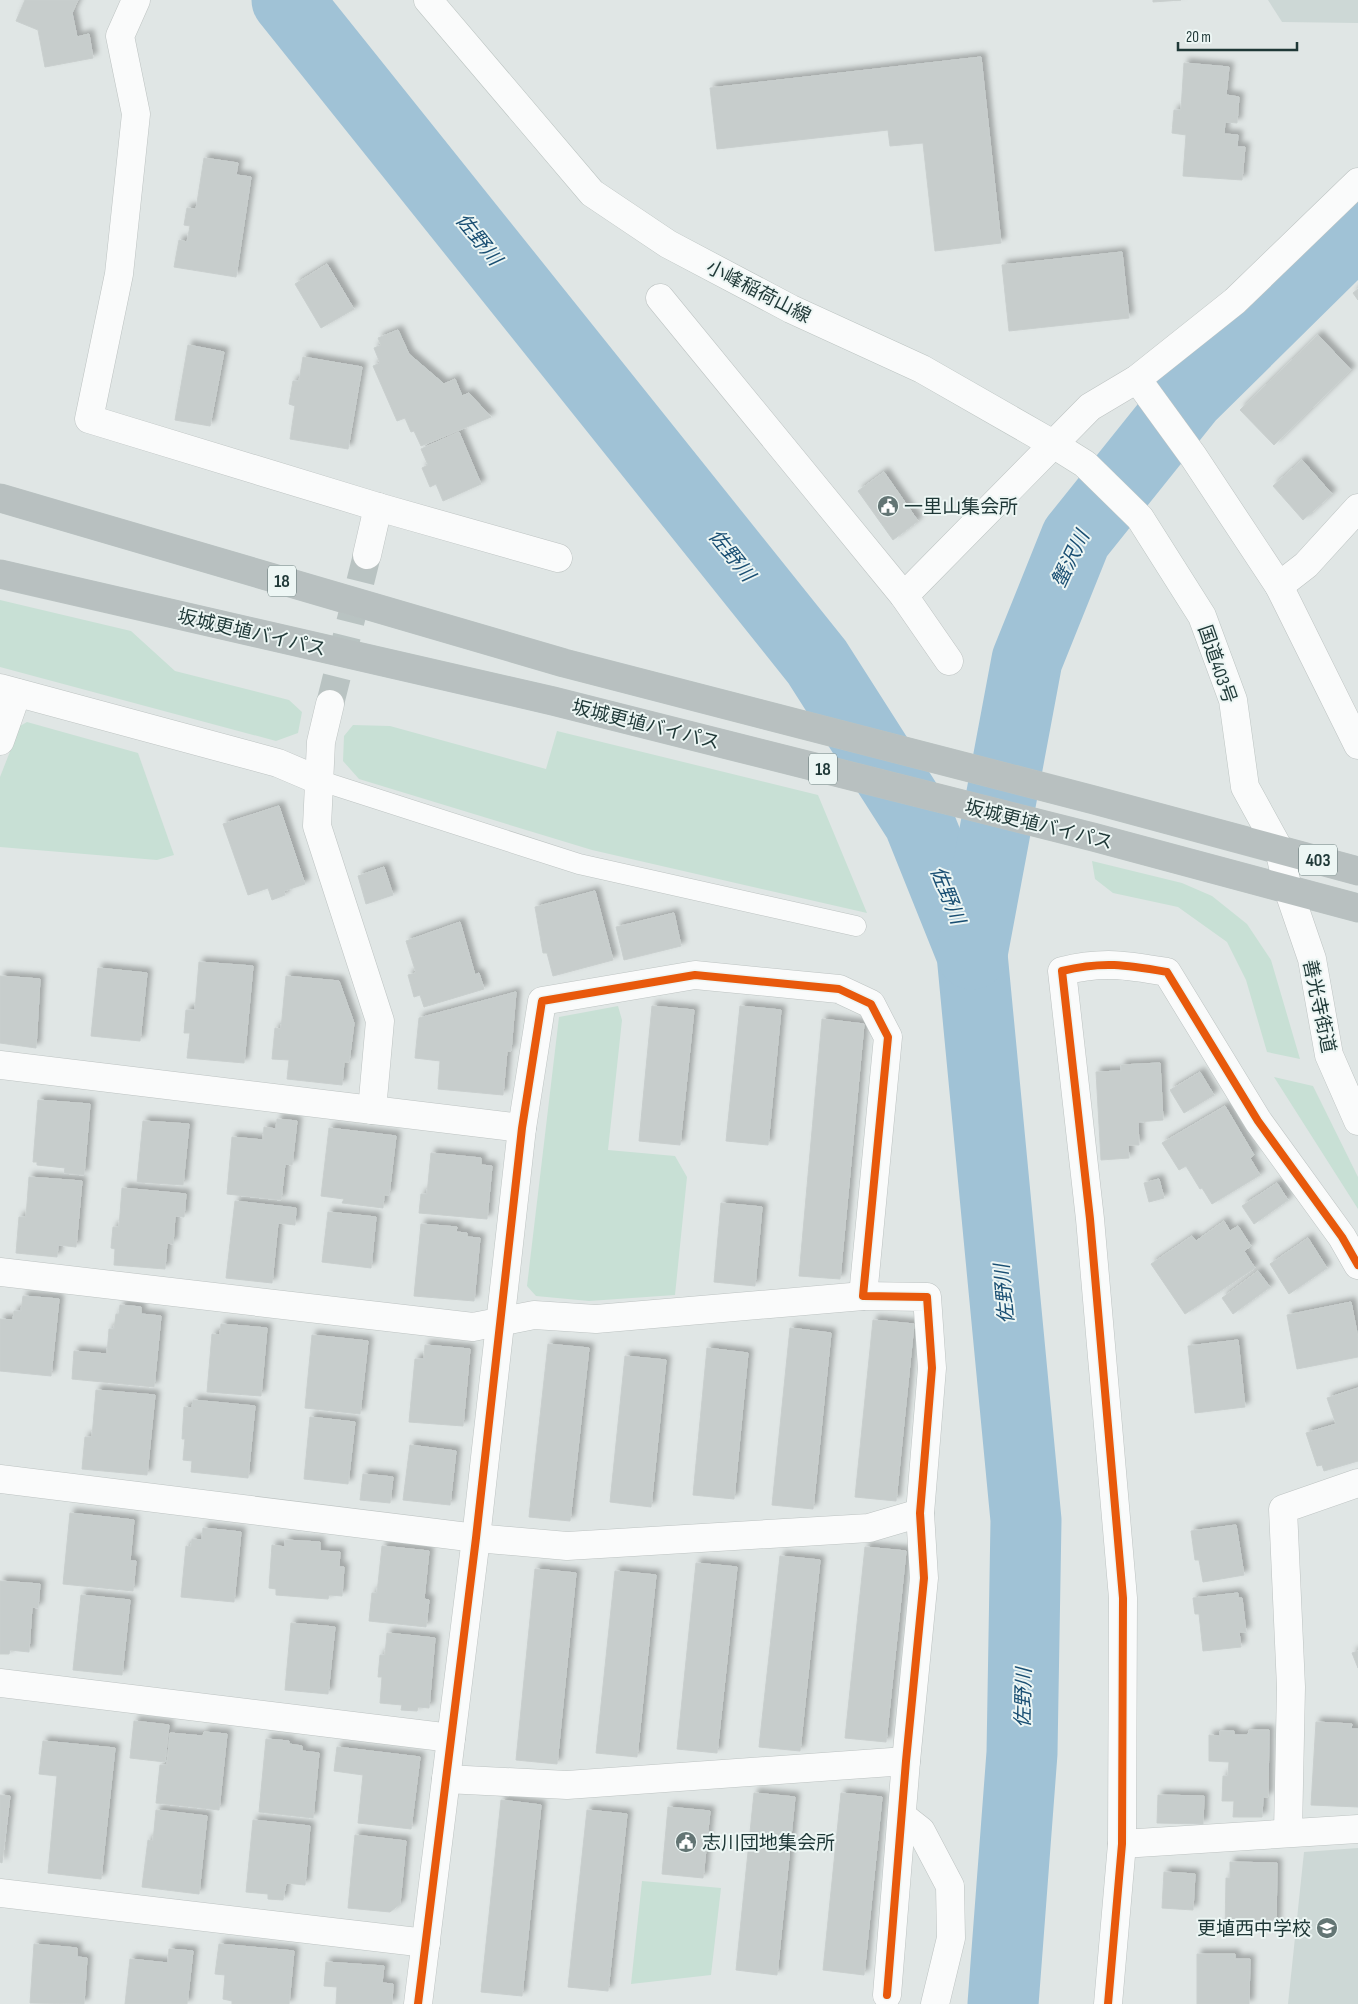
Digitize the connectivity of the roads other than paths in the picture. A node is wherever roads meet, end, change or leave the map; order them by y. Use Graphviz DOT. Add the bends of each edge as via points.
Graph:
graph roads {
  1 [pos="136,0"];
  2 [pos="428,0"];
  3 [pos="1358,182"];
  4 [pos="660,298"];
  5 [pos="1143,386"];
  6 [pos="1053,444"];
  7 [pos="0,498"];
  8 [pos="378,507"];
  9 [pos="1358,508"];
  10 [pos="1140,518"];
  11 [pos="367,555"];
  12 [pos="558,558"];
  13 [pos="0,574"];
  14 [pos="1279,586"];
  15 [pos="904,596"];
  16 [pos="949,661"];
  17 [pos="9,691"];
  18 [pos="330,704"];
  19 [pos="0,742"];
  20 [pos="1358,745"];
  21 [pos="318,780"];
  22 [pos="1279,849"];
  23 [pos="1358,871"];
  24 [pos="1288,889"];
  25 [pos="1358,908"];
  26 [pos="856,926"];
  27 [pos="0,1065"];
  28 [pos="372,1110"];
  29 [pos="1358,1121"];
  30 [pos="522,1128"];
  31 [pos="1358,1265"];
  32 [pos="0,1272"];
  33 [pos="863,1296"];
  34 [pos="501,1322"];
  35 [pos="0,1479"];
  36 [pos="1358,1483"];
  37 [pos="920,1514"];
  38 [pos="476,1538"];
  39 [pos="0,1683"];
  40 [pos="451,1738"];
  41 [pos="906,1760"];
  42 [pos="446,1779"];
  43 [pos="902,1816"];
  44 [pos="1358,1829"];
  45 [pos="1288,1832"];
  46 [pos="1122,1844"];
  47 [pos="0,1893"];
  48 [pos="426,1943"];
  49 [pos="887,1995"];
  50 [pos="418,2004"];
  51 [pos="935,2004"];
  52 [pos="1108,2004"];
  1 -- 8 [label="street" via="120,36 136,114 121,255 89,419"];
  2 -- 6 [label="street, 小峰稲荷山線" via="592,193 668,244 791,309 922,369"];
  3 -- 5 [label="street"];
  4 -- 15 [label="street"];
  5 -- 6 [label="street" via="1090,407"];
  5 -- 14 [label="street"];
  6 -- 10 [label="street, 小峰稲荷山線" via="1085,464"];
  6 -- 15 [label="street"];
  7 -- 22 [label="highway, 坂城更埴バイパス / 18" via="564,663"];
  8 -- 11 [label="street"];
  8 -- 12 [label="street"];
  9 -- 14 [label="street" via="1306,565"];
  10 -- 22 [label="street, 国道403号" via="1202,616 1233,700 1245,787"];
  13 -- 24 [label="highway, 坂城更埴バイパス / 18" via="553,701"];
  14 -- 20 [label="street"];
  15 -- 16 [label="street"];
  17 -- 19 [label="street"];
  17 -- 21 [label="street" via="278,764"];
  18 -- 21 [label="street" via="321,742"];
  21 -- 26 [label="lane" via="579,864"];
  21 -- 28 [label="street" via="317,826 380,1021"];
  22 -- 23 [label="highway, 403"];
  22 -- 24 [label="street, 国道403号"];
  24 -- 25 [label="highway, 403"];
  24 -- 29 [label="street, 善光寺街道" via="1312,959 1329,1055"];
  27 -- 28 [label="street"];
  28 -- 30 [label="street"];
  30 -- 33 [label="street" via="542,1001 695,975 839,989 871,1004 888,1037"];
  30 -- 34 [label="street"];
  31 -- 46 [label="street" via="1342,1237 1258,1121 1168,972 1115,963 1062,971 1090,1219 1122,1598"];
  32 -- 34 [label="street" via="473,1328"];
  33 -- 34 [label="street" via="596,1319 534,1315"];
  33 -- 37 [label="street" via="927,1297 932,1368"];
  34 -- 38 [label="street"];
  35 -- 38 [label="street"];
  36 -- 45 [label="street" via="1283,1509 1292,1687"];
  37 -- 38 [label="street" via="869,1528 567,1546"];
  37 -- 41 [label="street" via="924,1578"];
  38 -- 40 [label="street"];
  39 -- 40 [label="street"];
  40 -- 42 [label="street"];
  41 -- 42 [label="street" via="568,1785"];
  41 -- 43 [label="street"];
  42 -- 48 [label="street"];
  43 -- 49 [label="street"];
  43 -- 51 [label="street" via="922,1831 950,1886 951,1938"];
  44 -- 45 [label="street"];
  45 -- 46 [label="street"];
  46 -- 52 [label="street"];
  47 -- 48 [label="street"];
  48 -- 50 [label="street"];
}
